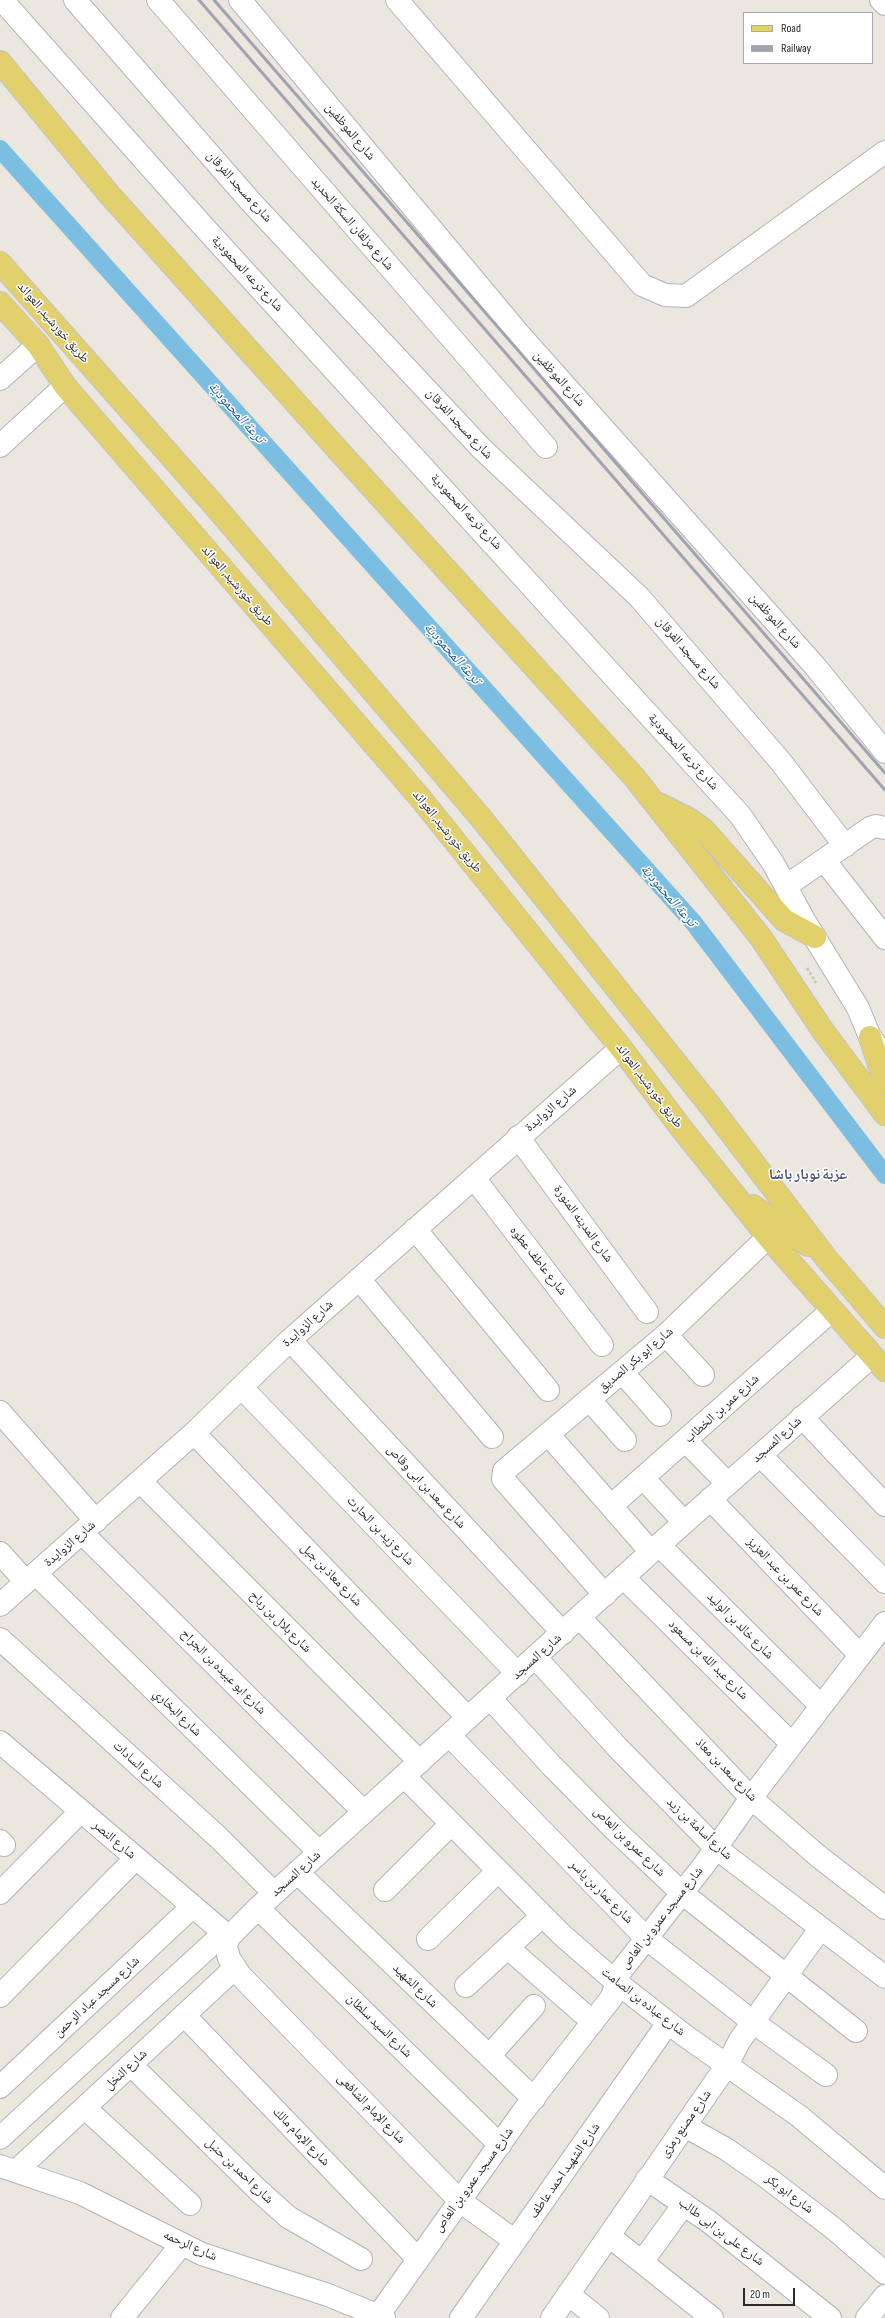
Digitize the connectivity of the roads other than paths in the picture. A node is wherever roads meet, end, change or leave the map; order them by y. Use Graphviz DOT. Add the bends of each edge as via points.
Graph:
graph roads {
  1 [pos="2,0"];
  2 [pos="75,0"];
  3 [pos="158,0"];
  4 [pos="240,0"];
  5 [pos="397,0"];
  6 [pos="881,0"];
  7 [pos="885,4"];
  8 [pos="0,62"];
  9 [pos="885,152"];
  10 [pos="0,263"];
  11 [pos="0,303"];
  12 [pos="38,345"];
  13 [pos="0,379"];
  14 [pos="65,386"];
  15 [pos="0,446"];
  16 [pos="546,447"];
  17 [pos="885,752"];
  18 [pos="655,802"];
  19 [pos="878,828"];
  20 [pos="845,846"];
  21 [pos="824,860"];
  22 [pos="786,886"];
  23 [pos="815,937"];
  24 [pos="885,938"];
  25 [pos="870,1037"];
  26 [pos="621,1048"];
  27 [pos="885,1057"];
  28 [pos="885,1082"];
  29 [pos="885,1114"];
  30 [pos="518,1137"];
  31 [pos="474,1178"];
  32 [pos="731,1190"];
  33 [pos="415,1229"];
  34 [pos="768,1237"];
  35 [pos="826,1258"];
  36 [pos="359,1279"];
  37 [pos="831,1311"];
  38 [pos="647,1312"];
  39 [pos="885,1327"];
  40 [pos="666,1335"];
  41 [pos="290,1340"];
  42 [pos="602,1345"];
  43 [pos="878,1363"];
  44 [pos="622,1372"];
  45 [pos="703,1375"];
  46 [pos="242,1388"];
  47 [pos="548,1390"];
  48 [pos="589,1399"];
  49 [pos="0,1412"];
  50 [pos="660,1415"];
  51 [pos="802,1417"];
  52 [pos="194,1433"];
  53 [pos="548,1434"];
  54 [pos="492,1437"];
  55 [pos="626,1440"];
  56 [pos="686,1441"];
  57 [pos="760,1455"];
  58 [pos="643,1478"];
  59 [pos="140,1481"];
  60 [pos="728,1484"];
  61 [pos="710,1499"];
  62 [pos="885,1505"];
  63 [pos="611,1506"];
  64 [pos="684,1522"];
  65 [pos="89,1527"];
  66 [pos="655,1548"];
  67 [pos="0,1553"];
  68 [pos="623,1577"];
  69 [pos="31,1578"];
  70 [pos="885,1582"];
  71 [pos="605,1595"];
  72 [pos="0,1605"];
  73 [pos="580,1618"];
  74 [pos="885,1623"];
  75 [pos="563,1634"];
  76 [pos="0,1640"];
  77 [pos="860,1655"];
  78 [pos="536,1658"];
  79 [pos="518,1674"];
  80 [pos="490,1698"];
  81 [pos="821,1706"];
  82 [pos="468,1718"];
  83 [pos="449,1735"];
  84 [pos="0,1742"];
  85 [pos="792,1744"];
  86 [pos="420,1762"];
  87 [pos="404,1776"];
  88 [pos="752,1798"];
  89 [pos="81,1812"];
  90 [pos="364,1812"];
  91 [pos="450,1824"];
  92 [pos="716,1848"];
  93 [pos="319,1852"];
  94 [pos="136,1858"];
  95 [pos="297,1872"];
  96 [pos="497,1872"];
  97 [pos="385,1890"];
  98 [pos="0,1893"];
  99 [pos="274,1893"];
  100 [pos="682,1893"];
  101 [pos="193,1906"];
  102 [pos="258,1908"];
  103 [pos="885,1908"];
  104 [pos="542,1916"];
  105 [pos="820,1929"];
  106 [pos="226,1935"];
  107 [pos="646,1938"];
  108 [pos="428,1939"];
  109 [pos="508,1948"];
  110 [pos="235,1968"];
  111 [pos="786,1976"];
  112 [pos="885,1977"];
  113 [pos="616,1982"];
  114 [pos="466,1986"];
  115 [pos="0,1996"];
  116 [pos="534,2006"];
  117 [pos="184,2016"];
  118 [pos="593,2022"];
  119 [pos="753,2022"];
  120 [pos="668,2023"];
  121 [pos="856,2030"];
  122 [pos="489,2056"];
  123 [pos="131,2065"];
  124 [pos="727,2065"];
  125 [pos="826,2075"];
  126 [pos="0,2087"];
  127 [pos="534,2098"];
  128 [pos="85,2108"];
  129 [pos="685,2126"];
  130 [pos="0,2138"];
  131 [pos="500,2145"];
  132 [pos="8,2169"];
  133 [pos="647,2180"];
  134 [pos="885,2188"];
  135 [pos="460,2201"];
  136 [pos="190,2204"];
  137 [pos="684,2204"];
  138 [pos="609,2236"];
  139 [pos="515,2241"];
  140 [pos="182,2244"];
  141 [pos="361,2259"];
  142 [pos="418,2259"];
  143 [pos="642,2262"];
  144 [pos="885,2273"];
  145 [pos="568,2294"];
  146 [pos="885,2296"];
  147 [pos="374,2316"];
  148 [pos="122,2318"];
  149 [pos="461,2318"];
  150 [pos="552,2318"];
  151 [pos="598,2318"];
  152 [pos="712,2318"];
  153 [pos="830,2318"];
  154 [pos="867,2318"];
  1 -- 22 [label="street, شارع ترعه المحمودية" via="203,226 740,815 758,839"];
  2 -- 20 [label="street, شارع مسجد الفرقان" via="250,202 480,448 639,597 781,762"];
  3 -- 16 [label="street, شارع مزلقان السكة الحديد"];
  4 -- 17 [label="street, شارع الموظفين" via="518,334 814,664"];
  5 -- 9 [label="street" via="642,285 665,295 686,296"];
  6 -- 7 [label="street"];
  8 -- 18 [label="main road" via="118,205"];
  10 -- 35 [label="main road, طريق خورشيد, العوائد" via="208,498 481,818 711,1107"];
  11 -- 12 [label="main road, طريق خورشيد, العوائد"];
  12 -- 13 [label="street"];
  12 -- 14 [label="main road, طريق خورشيد, العوائد"];
  14 -- 15 [label="street"];
  14 -- 26 [label="main road, طريق خورشيد, العوائد" via="421,799"];
  18 -- 23 [label="main road" via="689,818 704,830 784,920"];
  18 -- 29 [label="main road" via="761,938 823,1031"];
  19 -- 20 [label="street"];
  20 -- 21 [label="street"];
  21 -- 22 [label="street"];
  21 -- 24 [label="street"];
  22 -- 23 [label="street, شارع ترعه المحمودية"];
  23 -- 25 [label="street, شارع ترعه المحمودية" via="858,1008"];
  25 -- 27 [label="street, شارع ترعه المحمودية"];
  25 -- 28 [label="main road"];
  26 -- 30 [label="street, شارع الزوايدة"];
  26 -- 32 [label="main road, طريق خورشيد, العوائد"];
  30 -- 31 [label="street, شارع الزوايدة"];
  30 -- 38 [label="street, شارع المدينه المنورة"];
  31 -- 33 [label="street, شارع الزوايدة"];
  31 -- 42 [label="street, شارع عاطف عطوه"];
  32 -- 34 [label="main road, طريق خورشيد, العوائد"];
  32 -- 35 [label="main road"];
  33 -- 36 [label="street, شارع الزوايدة"];
  33 -- 47 [label="street"];
  34 -- 37 [label="main road, طريق خورشيد, العوائد"];
  34 -- 40 [label="street, شارع ابو بكر الصديق"];
  35 -- 39 [label="main road, طريق خورشيد, العوائد"];
  36 -- 41 [label="street, شارع الزوايدة"];
  36 -- 54 [label="street"];
  37 -- 43 [label="main road, طريق خورشيد, العوائد"];
  37 -- 56 [label="street, شارع عمر بن الخطاب"];
  40 -- 44 [label="street, شارع ابو بكر الصديق"];
  40 -- 45 [label="street"];
  41 -- 46 [label="street, شارع الزوايدة"];
  41 -- 75 [label="street, شارع سعد بن ابى وقاص"];
  43 -- 51 [label="street, شارع المسجد"];
  44 -- 48 [label="street, شارع ابو بكر الصديق"];
  44 -- 50 [label="street"];
  46 -- 52 [label="street, شارع الزوايدة"];
  46 -- 79 [label="street, شارع زيد بن الحارث"];
  48 -- 53 [label="street, شارع ابو بكر الصديق"];
  48 -- 55 [label="street"];
  49 -- 65 [label="street, شارع ابو عبيده بن الجراح"];
  51 -- 57 [label="street, شارع المسجد"];
  51 -- 62 [label="street"];
  52 -- 59 [label="street, شارع الزوايدة"];
  52 -- 82 [label="street, شارع معاذ بن جبل"];
  53 -- 63 [label="street, شارع خالد بن الوليد"];
  53 -- 71 [label="street, شارع ابو بكر الصديق" via="504,1471 503,1479"];
  56 -- 58 [label="street, شارع عمر بن الخطاب"];
  56 -- 60 [label="street"];
  57 -- 60 [label="street, شارع المسجد"];
  57 -- 70 [label="street"];
  58 -- 63 [label="street, شارع عمر بن الخطاب"];
  58 -- 64 [label="street"];
  59 -- 65 [label="street, شارع الزوايدة"];
  59 -- 86 [label="street, شارع بلال بن رباح"];
  60 -- 61 [label="street, شارع المسجد"];
  61 -- 64 [label="street, شارع المسجد"];
  61 -- 77 [label="street, شارع عمر بن عبد العزيز"];
  63 -- 66 [label="street, شارع خالد بن الوليد"];
  64 -- 66 [label="street, شارع المسجد"];
  65 -- 69 [label="street, شارع الزوايدة"];
  65 -- 90 [label="street, شارع ابو عبيده بن الجراح"];
  66 -- 68 [label="street, شارع المسجد"];
  66 -- 81 [label="street, شارع خالد بن الوليد"];
  67 -- 69 [label="street, شارع البخاري"];
  68 -- 71 [label="street, شارع المسجد"];
  68 -- 85 [label="street, شارع عبد الله بن مسعود"];
  69 -- 72 [label="street, شارع الزوايدة"];
  69 -- 93 [label="street, شارع البخاري"];
  71 -- 73 [label="street, شارع المسجد"];
  73 -- 75 [label="street, شارع المسجد"];
  73 -- 88 [label="street, شارع سعد بن معاذ"];
  74 -- 77 [label="street, شارع مسجد عمرو بن العاص"];
  75 -- 78 [label="street, شارع المسجد"];
  76 -- 99 [label="street, شارع السادات" via="213,1833"];
  77 -- 81 [label="street, شارع مسجد عمرو بن العاص"];
  78 -- 79 [label="street, شارع المسجد"];
  78 -- 92 [label="street, شارع أسامة بن زيد" via="622,1753"];
  79 -- 80 [label="street, شارع المسجد"];
  80 -- 82 [label="street, شارع المسجد"];
  80 -- 100 [label="street, شارع عمرو بن العاص" via="614,1829"];
  81 -- 85 [label="street, شارع مسجد عمرو بن العاص"];
  82 -- 83 [label="street, شارع المسجد"];
  83 -- 86 [label="street, شارع المسجد"];
  83 -- 107 [label="street, شارع عمار بن ياسر"];
  84 -- 89 [label="street, شارع النصر"];
  85 -- 88 [label="street, شارع مسجد عمرو بن العاص"];
  86 -- 87 [label="street, شارع المسجد"];
  87 -- 90 [label="street, شارع المسجد"];
  87 -- 91 [label="street, شارع عباده بن الصامت"];
  88 -- 92 [label="street, شارع مسجد عمرو بن العاص"];
  88 -- 103 [label="street, شارع سعد بن معاذ" via="818,1856"];
  89 -- 94 [label="street, شارع النصر"];
  89 -- 98 [label="street"];
  90 -- 93 [label="street, شارع المسجد"];
  91 -- 96 [label="street, شارع عباده بن الصامت"];
  91 -- 97 [label="street"];
  92 -- 100 [label="street, شارع مسجد عمرو بن العاص"];
  92 -- 105 [label="street, شارع أسامة بن زيد"];
  93 -- 95 [label="street, شارع المسجد"];
  94 -- 101 [label="street, شارع النصر"];
  94 -- 115 [label="street"];
  95 -- 99 [label="street, شارع المسجد"];
  95 -- 122 [label="street, شارع الشهيد"];
  96 -- 104 [label="street, شارع عباده بن الصامت"];
  96 -- 108 [label="street"];
  99 -- 102 [label="street, شارع المسجد"];
  100 -- 107 [label="street, شارع مسجد عمرو بن العاص"];
  100 -- 111 [label="street, شارع عمرو بن العاص"];
  101 -- 106 [label="street, شارع النصر"];
  101 -- 126 [label="street, شارع مسجد عباد الرحمن"];
  102 -- 106 [label="street, شارع المسجد"];
  102 -- 131 [label="street, شارع السيد سلطان"];
  104 -- 109 [label="street"];
  104 -- 113 [label="street, شارع عباده بن الصامت"];
  105 -- 111 [label="street, شارع مصنع رمزى"];
  105 -- 112 [label="street, شارع أسامة بن زيد"];
  106 -- 110 [label="street" via="228,1958"];
  106 -- 130 [label="street, شارع المسجد"];
  107 -- 113 [label="street, شارع مسجد عمرو بن العاص" via="620,1972"];
  107 -- 119 [label="street, شارع عمار بن ياسر"];
  109 -- 114 [label="street"];
  109 -- 118 [label="street"];
  110 -- 117 [label="street, شارع النخل"];
  110 -- 135 [label="street, شارع الإمام الشافعى"];
  111 -- 119 [label="street, شارع مصنع رمزى"];
  111 -- 121 [label="street, شارع عمرو بن العاص"];
  113 -- 118 [label="street, شارع مسجد عمرو بن العاص" via="612,1997"];
  113 -- 120 [label="street, شارع عباده بن الصامت"];
  116 -- 122 [label="street"];
  117 -- 123 [label="street, شارع النخل"];
  117 -- 142 [label="street, شارع الإمام مالك"];
  118 -- 127 [label="street, شارع مسجد عمرو بن العاص"];
  119 -- 124 [label="street, شارع مصنع رمزى"];
  119 -- 125 [label="street, شارع عمار بن ياسر"];
  120 -- 124 [label="street, شارع عباده بن الصامت"];
  120 -- 139 [label="street, شارع الشهيد احمد عاطف"];
  122 -- 127 [label="street, شارع الشهيد"];
  123 -- 128 [label="street, شارع النخل"];
  123 -- 141 [label="street, شارع احمد بن حنبل" via="288,2218"];
  124 -- 129 [label="street, شارع مصنع رمزى"];
  124 -- 134 [label="street, شارع عباده بن الصامت" via="799,2116"];
  127 -- 131 [label="street, شارع مسجد عمرو بن العاص"];
  128 -- 132 [label="street, شارع النخل"];
  128 -- 136 [label="street"];
  129 -- 133 [label="street, شارع مصنع رمزى"];
  129 -- 144 [label="street, شارع ابو بكر" via="726,2149 765,2176 833,2228"];
  131 -- 135 [label="street, شارع مسجد عمرو بن العاص"];
  132 -- 140 [label="street, شارع الرحمه" via="80,2193"];
  133 -- 137 [label="street, شارع على بن ابى طالب"];
  133 -- 138 [label="street, شارع مصنع رمزى"];
  135 -- 139 [label="street, شارع الإمام الشافعى"];
  135 -- 142 [label="street, شارع مسجد عمرو بن العاص"];
  137 -- 143 [label="street"];
  137 -- 153 [label="street, شارع على بن ابى طالب"];
  138 -- 143 [label="street"];
  138 -- 145 [label="street, شارع مصنع رمزى"];
  139 -- 149 [label="street, شارع الشهيد احمد عاطف"];
  140 -- 147 [label="street, شارع الرحمه" via="202,2254 328,2295"];
  140 -- 148 [label="street"];
  142 -- 147 [label="street, شارع مسجد عمرو بن العاص"];
  143 -- 152 [label="street"];
  145 -- 150 [label="street, شارع مصنع رمزى"];
  145 -- 151 [label="street"];
  146 -- 154 [label="street"];
}
